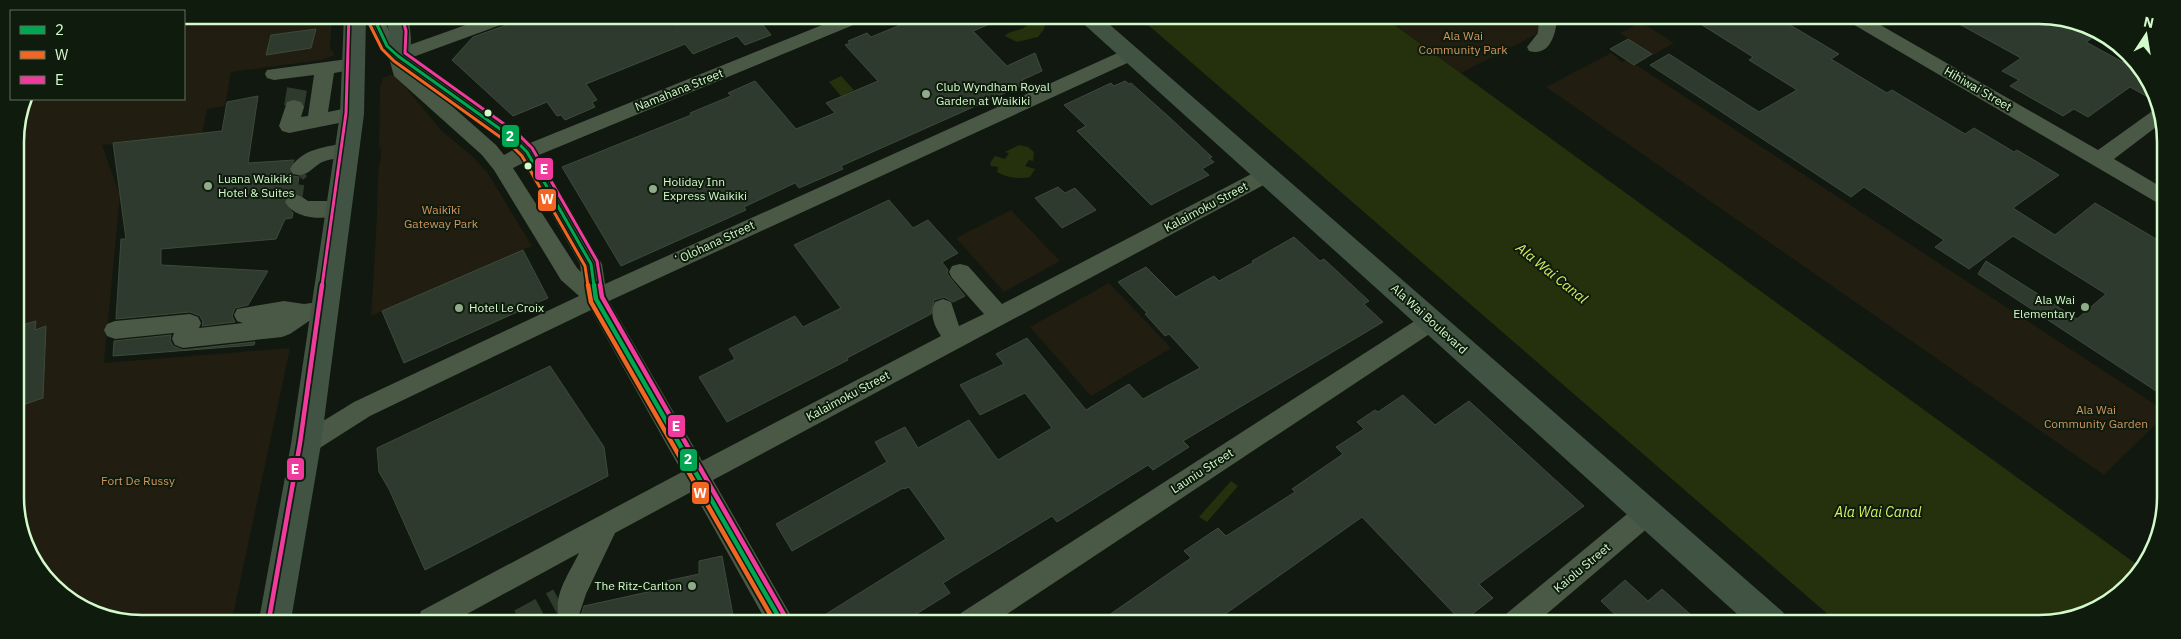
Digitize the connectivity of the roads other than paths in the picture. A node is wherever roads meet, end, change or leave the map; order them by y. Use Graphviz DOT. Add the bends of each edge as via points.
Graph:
graph roads {
  1 [pos="355,24"];
  2 [pos="377,24"];
  3 [pos="398,24"];
  4 [pos="486,24"];
  5 [pos="840,24"];
  6 [pos="1095,24"];
  7 [pos="1548,24"];
  8 [pos="1875,24"];
  9 [pos="1536,47"];
  10 [pos="1128,55"];
  11 [pos="398,56"];
  12 [pos="355,64"];
  13 [pos="325,67"];
  14 [pos="274,74"];
  15 [pos="297,89"];
  16 [pos="352,114"];
  17 [pos="2155,118"];
  18 [pos="317,120"];
  19 [pos="347,150"];
  20 [pos="527,152"];
  21 [pos="2100,159"];
  22 [pos="501,165"];
  23 [pos="300,169"];
  24 [pos="1266,175"];
  25 [pos="2157,192"];
  26 [pos="295,202"];
  27 [pos="339,208"];
  28 [pos="960,272"];
  29 [pos="596,299"];
  30 [pos="943,308"];
  31 [pos="315,312"];
  32 [pos="245,315"];
  33 [pos="999,316"];
  34 [pos="1432,321"];
  35 [pos="115,330"];
  36 [pos="956,338"];
  37 [pos="306,444"];
  38 [pos="697,476"];
  39 [pos="1648,513"];
  40 [pos="605,527"];
  41 [pos="567,600"];
  42 [pos="276,615"];
  43 [pos="440,615"];
  44 [pos="778,615"];
  45 [pos="982,615"];
  46 [pos="1526,615"];
  47 [pos="1762,615"];
  1 -- 12 [label="main road"];
  2 -- 11 [label="street" via="387,46"];
  3 -- 11 [label="main road"];
  4 -- 11 [label="street"];
  5 -- 20 [label="street, Namahana Street"];
  6 -- 10 [label="main road, Ala Wai Boulevard"];
  7 -- 9 [label="street" via="1547,34"];
  8 -- 21 [label="street, Hihiwai Street"];
  10 -- 24 [label="main road, Ala Wai Boulevard"];
  10 -- 29 [label="street, ʻOlohana Street"];
  11 -- 20 [label="street" via="514,139"];
  11 -- 22 [label="street" via="401,72 489,150"];
  12 -- 13 [label="street"];
  12 -- 16 [label="main road"];
  13 -- 15 [label="street"];
  13 -- 18 [label="street"];
  14 -- 15 [label="street"];
  15 -- 18 [label="street" via="289,126"];
  16 -- 18 [label="street"];
  16 -- 19 [label="main road"];
  17 -- 21 [label="street"];
  19 -- 23 [label="street" via="318,156"];
  19 -- 27 [label="main road"];
  20 -- 22 [label="street, Namahana Street"];
  20 -- 29 [label="street" via="591,264"];
  21 -- 25 [label="street, Hihiwai Street"];
  22 -- 29 [label="street" via="569,274"];
  24 -- 33 [label="street, Kalaimoku Street"];
  24 -- 34 [label="main road, Ala Wai Boulevard"];
  26 -- 27 [label="street" via="303,209"];
  27 -- 31 [label="main road"];
  28 -- 33 [label="street"];
  29 -- 37 [label="street, ʻOlohana Street" via="362,409"];
  29 -- 38 [label="street"];
  30 -- 36 [label="street" via="946,325"];
  31 -- 32 [label="street" via="284,310"];
  31 -- 35 [label="street" via="282,328 184,339 190,323"];
  31 -- 37 [label="main road"];
  33 -- 36 [label="street, Kalaimoku Street"];
  34 -- 39 [label="main road, Ala Wai Boulevard"];
  34 -- 45 [label="street, Launiu Street"];
  36 -- 38 [label="street, Kalaimoku Street"];
  37 -- 42 [label="main road"];
  38 -- 40 [label="street, Kalaimoku Street"];
  38 -- 44 [label="street"];
  39 -- 46 [label="street, Kaiolu Street"];
  39 -- 47 [label="main road, Ala Wai Boulevard"];
  40 -- 41 [label="street"];
  40 -- 43 [label="street, Kalaimoku Street"];
}
